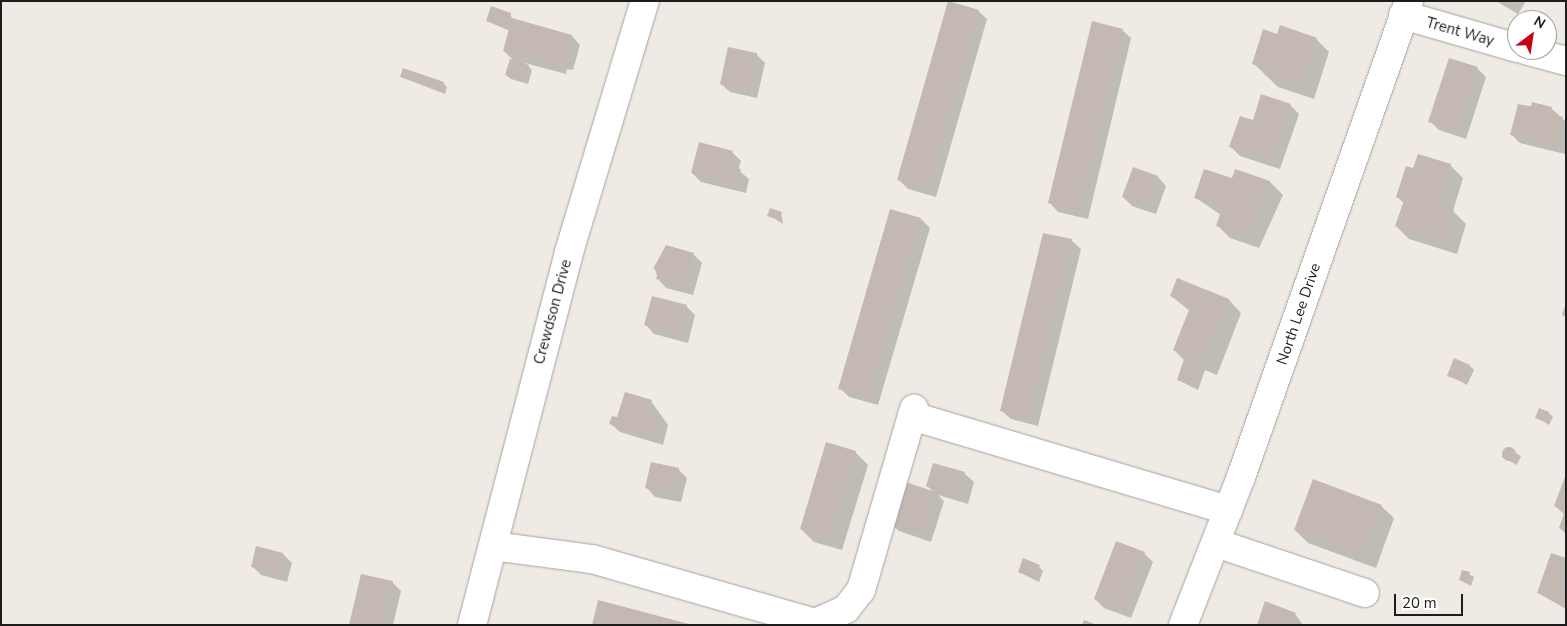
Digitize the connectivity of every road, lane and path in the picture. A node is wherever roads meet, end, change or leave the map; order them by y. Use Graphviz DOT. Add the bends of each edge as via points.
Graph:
graph roads {
  1 [pos="645,1"];
  2 [pos="1406,8"];
  3 [pos="1507,44"];
  4 [pos="1228,510"];
  5 [pos="1216,543"];
  6 [pos="492,546"];
  7 [pos="1365,593"];
  8 [pos="472,625"];
  9 [pos="1183,625"];
  1 -- 6 [label="street, Crewdson Drive" via="569,252"];
  2 -- 3 [label="street, Trent Way"];
  2 -- 4 [label="street, North Lee Drive"];
  4 -- 5 [label="street, North Lee Drive"];
  4 -- 6 [label="street" via="913,412 860,590 846,608 815,623 592,559"];
  5 -- 7 [label="street"];
  5 -- 9 [label="street, North Lee Drive"];
  6 -- 8 [label="street, Crewdson Drive"];
}
